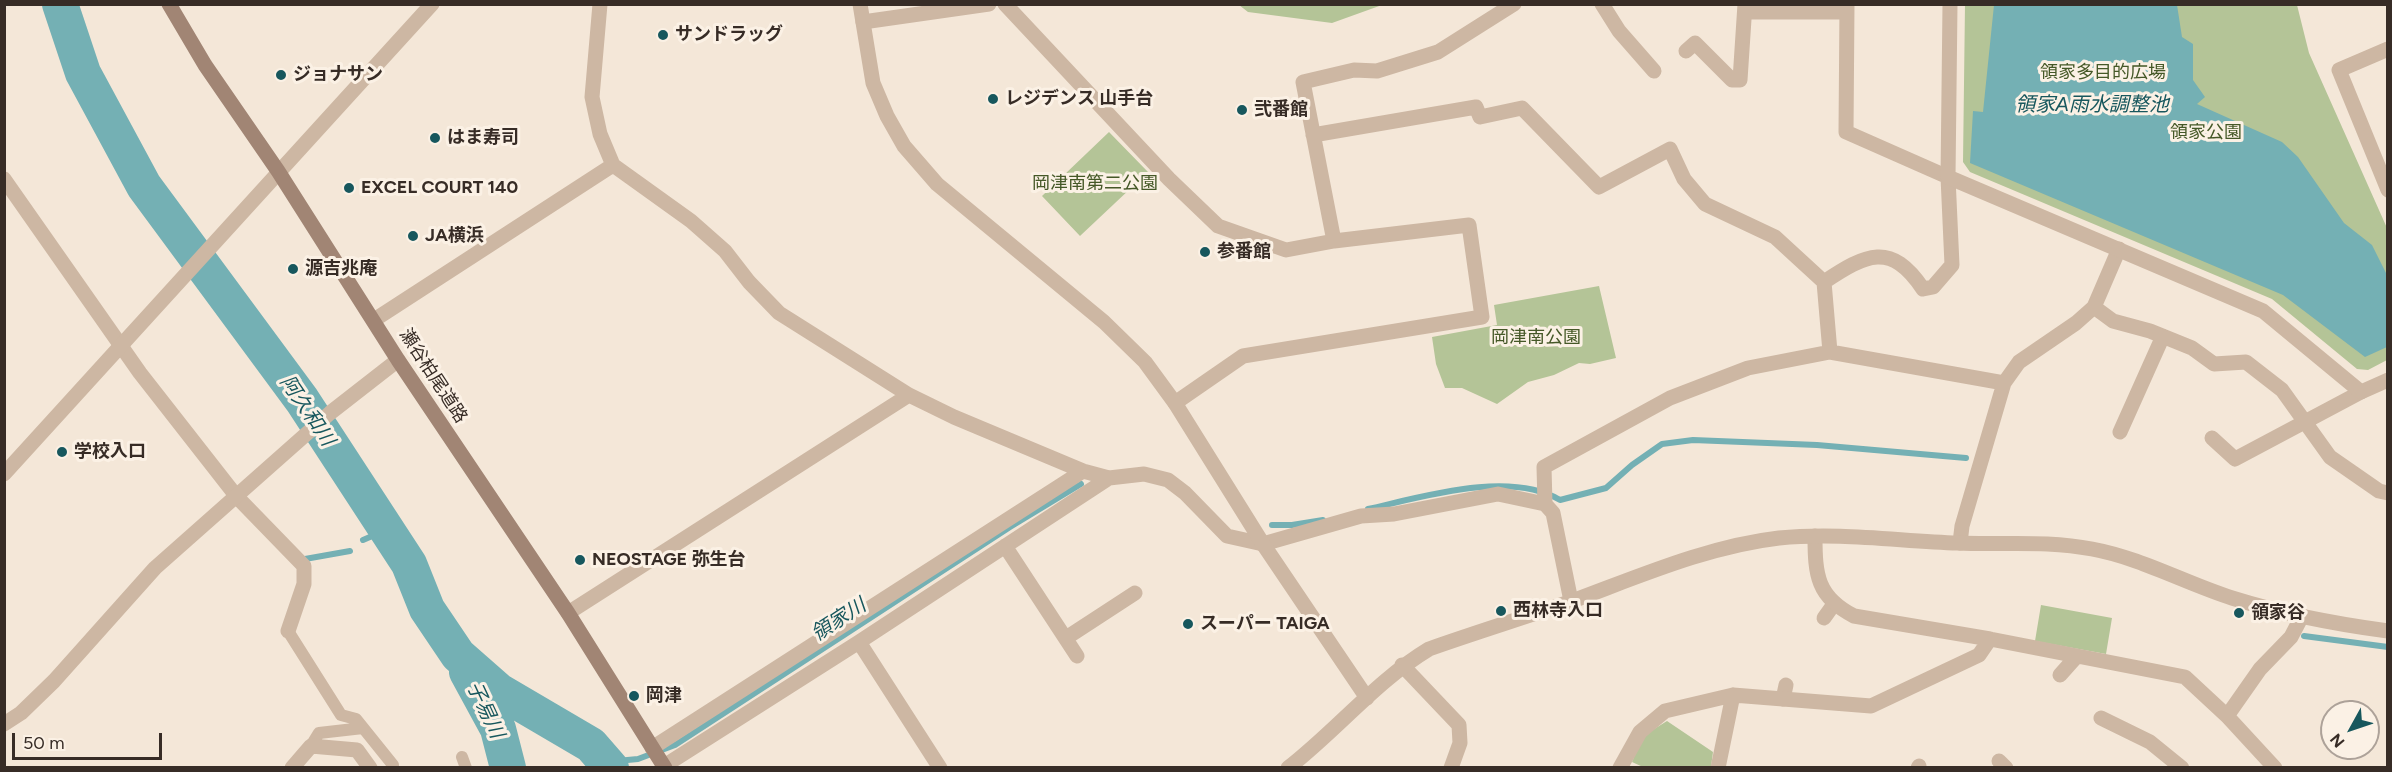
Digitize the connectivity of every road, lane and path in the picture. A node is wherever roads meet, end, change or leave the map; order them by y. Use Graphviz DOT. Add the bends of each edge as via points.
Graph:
graph roads {
  1 [pos="169,4"];
  2 [pos="432,4"];
  3 [pos="600,4"];
  4 [pos="860,4"];
  5 [pos="988,4"];
  6 [pos="1005,4"];
  7 [pos="1514,4"];
  8 [pos="1602,4"];
  9 [pos="1950,4"];
  10 [pos="1745,8"];
  11 [pos="1847,8"];
  12 [pos="863,22"];
  13 [pos="2388,49"];
  14 [pos="1686,51"];
  15 [pos="1654,71"];
  16 [pos="1313,135"];
  17 [pos="613,165"];
  18 [pos="278,171"];
  19 [pos="1948,177"];
  20 [pos="4,178"];
  21 [pos="2388,190"];
  22 [pos="1334,241"];
  23 [pos="2119,249"];
  24 [pos="1824,282"];
  25 [pos="2094,307"];
  26 [pos="374,320"];
  27 [pos="2163,336"];
  28 [pos="1830,352"];
  29 [pos="398,360"];
  30 [pos="2388,380"];
  31 [pos="2004,383"];
  32 [pos="2361,392"];
  33 [pos="909,394"];
  34 [pos="1175,403"];
  35 [pos="2307,421"];
  36 [pos="2120,432"];
  37 [pos="2212,438"];
  38 [pos="1083,471"];
  39 [pos="4,474"];
  40 [pos="1109,478"];
  41 [pos="2388,493"];
  42 [pos="237,498"];
  43 [pos="1545,504"];
  44 [pos="1815,536"];
  45 [pos="1960,543"];
  46 [pos="1263,544"];
  47 [pos="1005,546"];
  48 [pos="1135,593"];
  49 [pos="1571,601"];
  50 [pos="1834,604"];
  51 [pos="568,613"];
  52 [pos="2302,616"];
  53 [pos="1824,618"];
  54 [pos="288,631"];
  55 [pos="2388,631"];
  56 [pos="1066,638"];
  57 [pos="1990,639"];
  58 [pos="859,642"];
  59 [pos="1077,656"];
  60 [pos="2076,657"];
  61 [pos="1402,665"];
  62 [pos="2060,675"];
  63 [pos="1733,695"];
  64 [pos="1367,698"];
  65 [pos="2227,716"];
  66 [pos="2101,718"];
  67 [pos="4,724"];
  68 [pos="363,728"];
  69 [pos="311,746"];
  70 [pos="652,748"];
  71 [pos="393,765"];
  72 [pos="664,767"];
  73 [pos="292,768"];
  74 [pos="370,768"];
  75 [pos="940,768"];
  76 [pos="1288,768"];
  77 [pos="1452,768"];
  78 [pos="1620,768"];
  79 [pos="1718,768"];
  80 [pos="2182,768"];
  81 [pos="2275,768"];
  1 -- 18 [label="main road, 瀬谷柏尾道路" via="205,65"];
  2 -- 18 [label="street"];
  3 -- 17 [label="street" via="591,97"];
  4 -- 12 [label="street"];
  5 -- 12 [label="street"];
  6 -- 22 [label="street" via="1218,226 1286,250"];
  7 -- 16 [label="street" via="1438,52 1377,71 1354,70 1303,82"];
  8 -- 15 [label="street" via="1619,31"];
  9 -- 19 [label="street"];
  10 -- 11 [label="street"];
  10 -- 14 [label="street" via="1740,80 1732,80 1695,43"];
  11 -- 19 [label="street" via="1846,132"];
  12 -- 34 [label="street" via="873,82 904,146 937,184 1104,322 1145,362"];
  13 -- 21 [label="street" via="2338,70"];
  16 -- 22 [label="street"];
  16 -- 24 [label="street" via="1476,107 1480,117 1522,108 1599,188 1670,149 1684,179 1705,204 1775,237"];
  17 -- 26 [label="street"];
  17 -- 33 [label="street" via="692,221 725,251 779,313"];
  18 -- 26 [label="main road, 瀬谷柏尾道路"];
  18 -- 39 [label="street"];
  19 -- 23 [label="street"];
  19 -- 24 [label="street" via="1952,265 1933,287 1923,289 1910,270 1889,256 1844,268"];
  20 -- 42 [label="street" via="134,364"];
  22 -- 34 [label="street" via="1469,225 1482,317 1244,356"];
  23 -- 25 [label="street"];
  23 -- 32 [label="street" via="2263,311"];
  24 -- 28 [label="street"];
  25 -- 27 [label="street" via="2114,321"];
  25 -- 31 [label="street" via="2019,362"];
  26 -- 29 [label="main road, 瀬谷柏尾道路"];
  27 -- 35 [label="street" via="2192,348 2214,364 2246,362 2282,390"];
  27 -- 36 [label="street"];
  28 -- 31 [label="street"];
  28 -- 43 [label="street" via="1748,368 1670,398 1544,466"];
  29 -- 42 [label="street" via="330,413"];
  29 -- 51 [label="main road, 瀬谷柏尾道路"];
  30 -- 32 [label="street"];
  31 -- 45 [label="street"];
  32 -- 35 [label="street"];
  33 -- 38 [label="street"];
  33 -- 51 [label="street"];
  34 -- 46 [label="street"];
  35 -- 37 [label="street" via="2235,459"];
  35 -- 41 [label="street" via="2330,457 2379,491"];
  38 -- 40 [label="street"];
  38 -- 70 [label="street"];
  40 -- 46 [label="street" via="1144,474 1167,480 1227,536"];
  40 -- 47 [label="street"];
  42 -- 54 [label="street" via="303,567 304,584"];
  42 -- 67 [label="street" via="155,568 54,681"];
  43 -- 46 [label="street" via="1498,494 1394,514 1361,516"];
  43 -- 49 [label="street" via="1553,513"];
  44 -- 45 [label="street"];
  44 -- 49 [label="street" via="1777,538 1740,546 1651,571"];
  44 -- 50 [label="street" via="1824,594"];
  45 -- 52 [label="street" via="2054,543 2094,549 2139,561 2231,598"];
  46 -- 64 [label="street"];
  47 -- 56 [label="street"];
  47 -- 58 [label="street"];
  48 -- 56 [label="street"];
  49 -- 61 [label="street" via="1429,649"];
  50 -- 53 [label="street"];
  50 -- 57 [label="street" via="1854,616"];
  51 -- 70 [label="main road, 瀬谷柏尾道路"];
  52 -- 55 [label="street"];
  52 -- 65 [label="street" via="2291,637 2260,669"];
  54 -- 68 [label="lane" via="341,715 356,718"];
  56 -- 59 [label="street"];
  57 -- 60 [label="street"];
  57 -- 63 [label="street" via="1979,655 1871,706 1784,692"];
  58 -- 72 [label="street"];
  58 -- 75 [label="street"];
  60 -- 62 [label="street"];
  60 -- 65 [label="street" via="2184,677"];
  61 -- 64 [label="street"];
  61 -- 77 [label="street" via="1459,725 1460,743"];
  63 -- 78 [label="street" via="1665,711 1640,732"];
  63 -- 79 [label="street"];
  64 -- 76 [label="street"];
  65 -- 81 [label="street"];
  66 -- 80 [label="street" via="2150,742"];
  68 -- 69 [label="lane" via="319,733"];
  68 -- 71 [label="lane"];
  69 -- 73 [label="street"];
  69 -- 74 [label="street" via="357,750"];
  70 -- 72 [label="main road, 瀬谷柏尾道路"];
}
